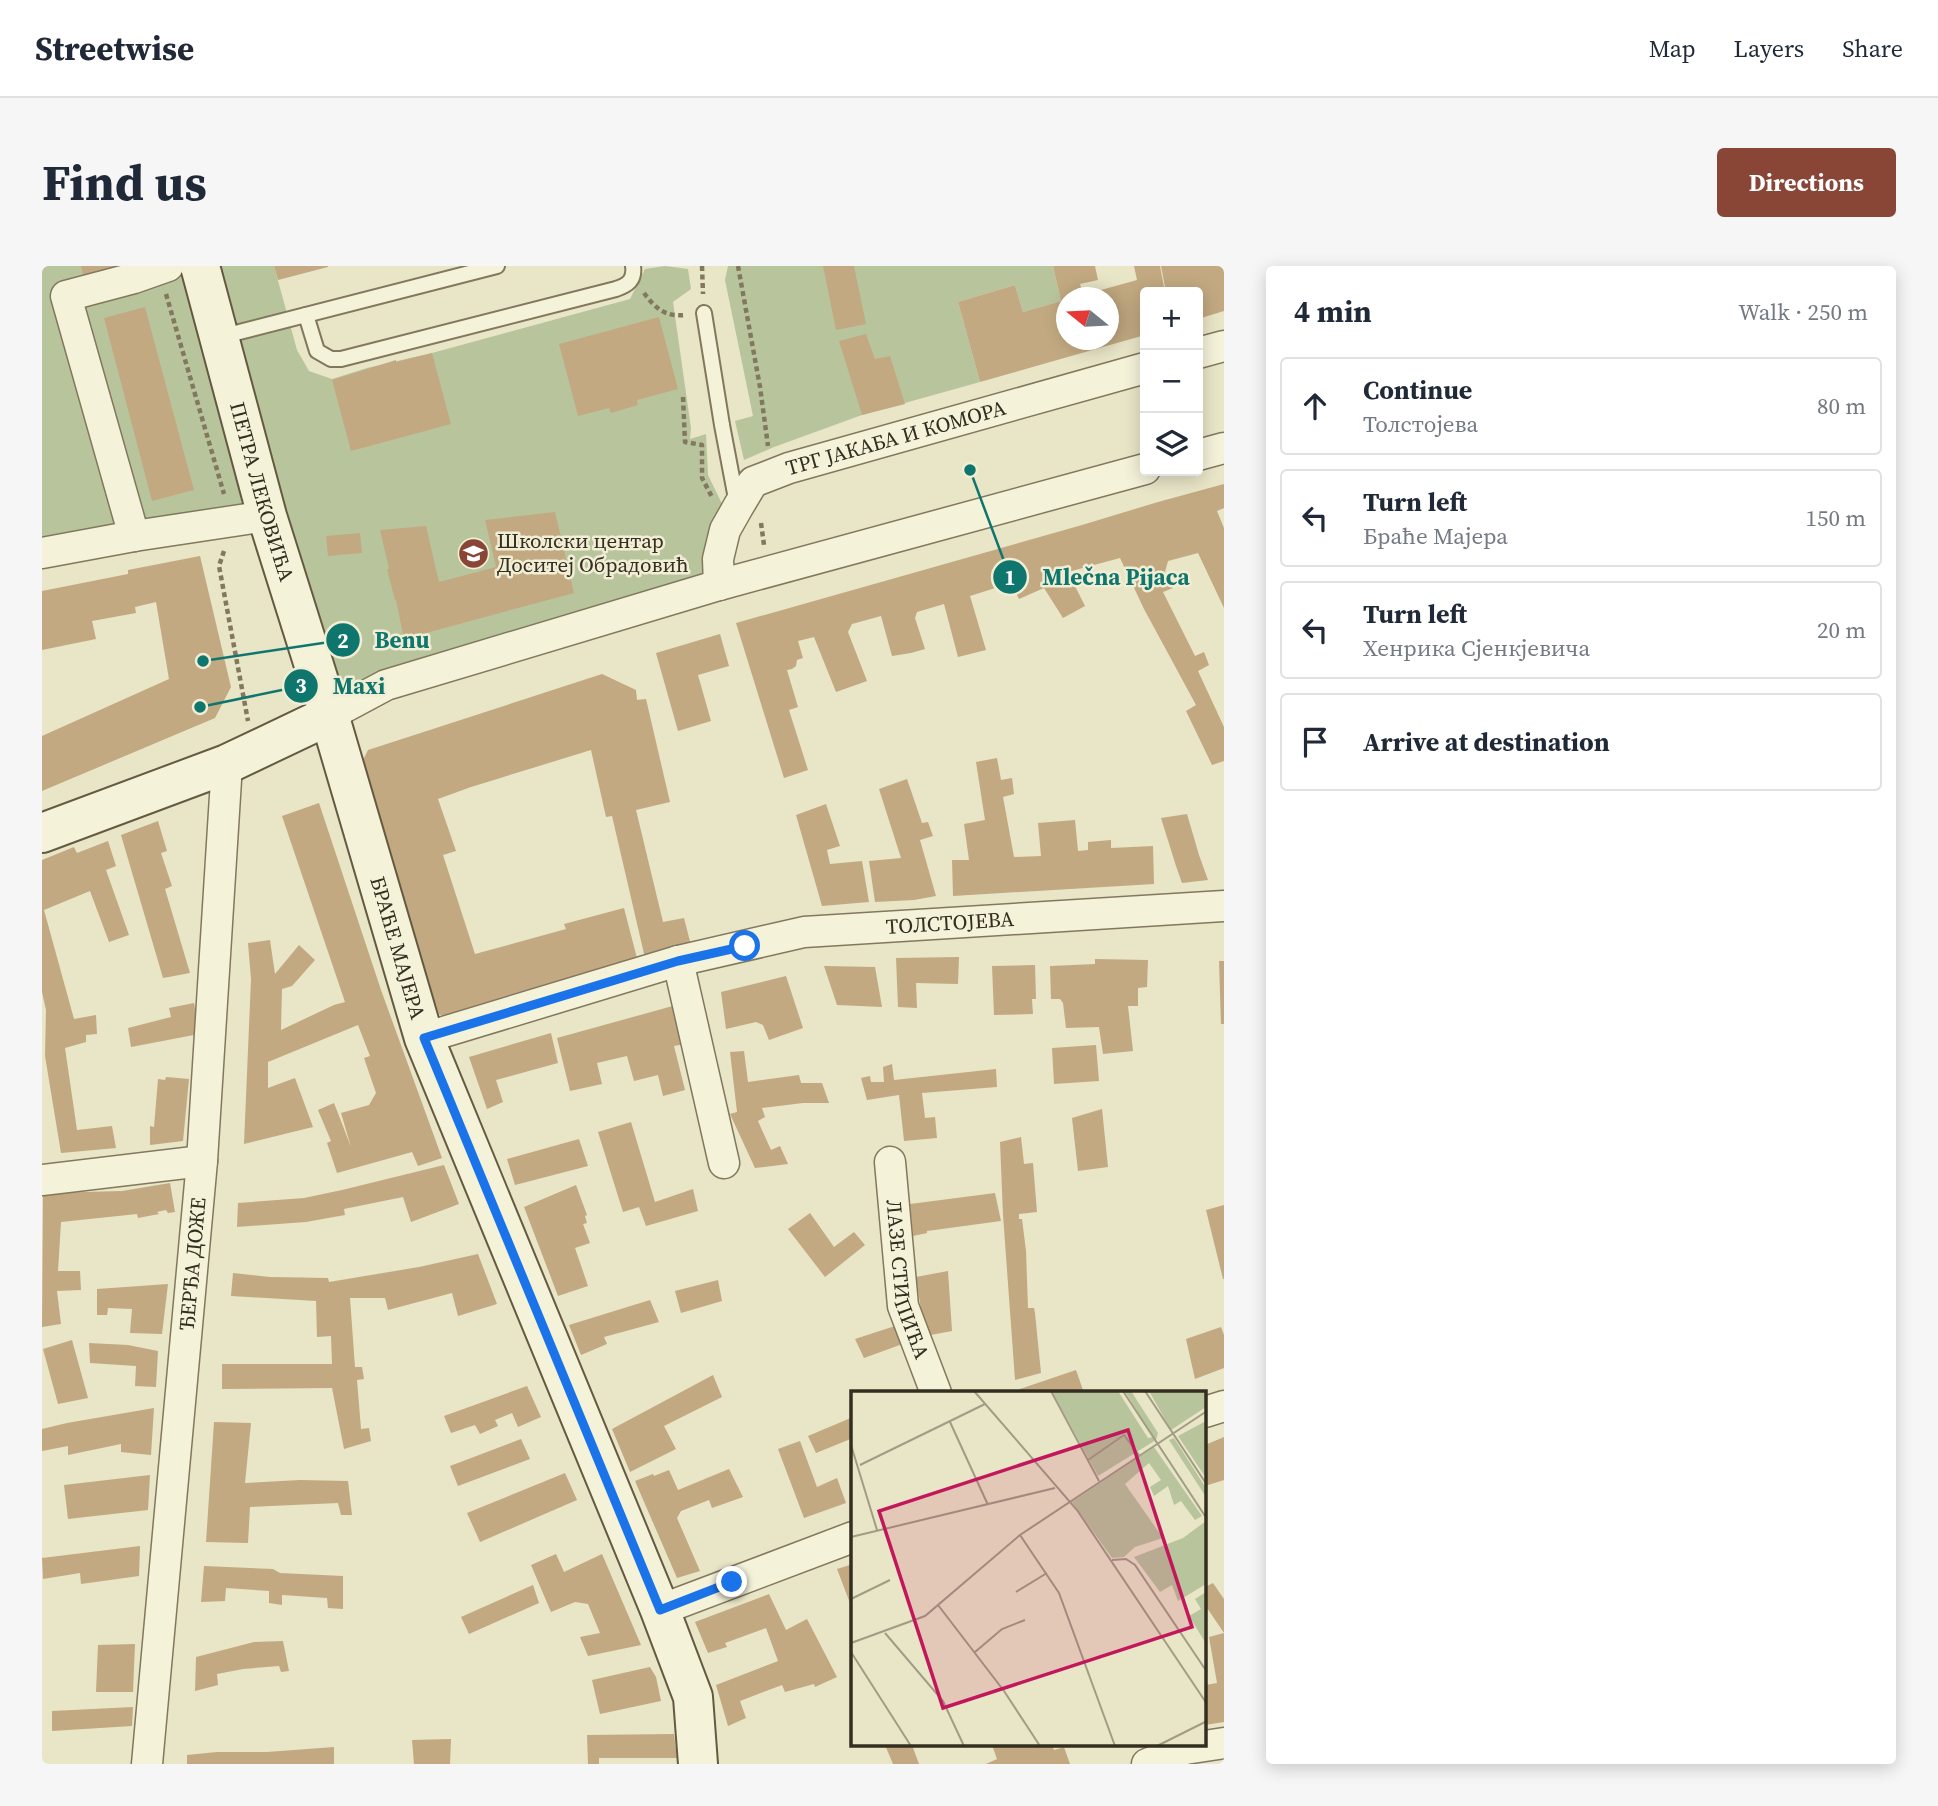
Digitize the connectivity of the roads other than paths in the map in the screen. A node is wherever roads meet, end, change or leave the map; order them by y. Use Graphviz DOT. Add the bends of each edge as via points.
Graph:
graph roads {
  1 [pos="168,266"];
  2 [pos="200,266"];
  3 [pos="497,266"];
  4 [pos="632,273"];
  5 [pos="704,313"];
  6 [pos="306,315"];
  7 [pos="219,337"];
  8 [pos="1224,346"];
  9 [pos="1203,352"];
  10 [pos="1140,369"];
  11 [pos="1224,448"];
  12 [pos="1203,454"];
  13 [pos="1140,471"];
  14 [pos="737,507"];
  15 [pos="267,516"];
  16 [pos="134,536"];
  17 [pos="42,554"];
  18 [pos="719,585"];
  19 [pos="328,716"];
  20 [pos="228,764"];
  21 [pos="42,834"];
  22 [pos="1224,906"];
  23 [pos="678,961"];
  24 [pos="424,1038"];
  25 [pos="202,1161"];
  26 [pos="890,1161"];
  27 [pos="724,1163"];
  28 [pos="42,1180"];
  29 [pos="935,1391"];
  30 [pos="1224,1406"];
  31 [pos="1206,1412"];
  32 [pos="851,1537"];
  33 [pos="660,1610"];
  34 [pos="1224,1743"];
  35 [pos="1204,1746"];
  36 [pos="1206,1746"];
  37 [pos="147,1764"];
  38 [pos="698,1764"];
  39 [pos="1147,1764"];
  1 -- 16 [label="street" via="66,296"];
  2 -- 7 [label="street, ПЕТРА ЛЕКОВИЋА"];
  3 -- 6 [label="lane"];
  4 -- 6 [label="lane" via="626,286 616,289 341,359 317,351"];
  5 -- 14 [label="lane"];
  6 -- 7 [label="lane"];
  7 -- 15 [label="street, ПЕТРА ЛЕКОВИЋА"];
  8 -- 9 [label="street"];
  10 -- 14 [label="street, ТРГ ЈАКАБА И КОМОРА" via="789,468 753,482"];
  11 -- 12 [label="street"];
  13 -- 18 [label="street"];
  14 -- 18 [label="street, ТРГ ЈАКАБА И КОМОРА" via="718,559"];
  15 -- 16 [label="street"];
  15 -- 19 [label="street, ПЕТРА ЛЕКОВИЋА"];
  16 -- 17 [label="street"];
  18 -- 19 [label="street" via="386,685"];
  19 -- 20 [label="street"];
  19 -- 24 [label="street, БРАЋЕ МАЈЕРА"];
  20 -- 21 [label="street"];
  20 -- 25 [label="street, ЂЕРЂА ДОЖЕ"];
  22 -- 23 [label="street, ТОЛСТОЈЕВА" via="804,932"];
  23 -- 24 [label="street, ТОЛСТОЈЕВА"];
  23 -- 27 [label="street"];
  24 -- 33 [label="street, БРАЋЕ МАЈЕРА"];
  25 -- 28 [label="street"];
  25 -- 37 [label="street, ЂЕРЂА ДОЖЕ"];
  26 -- 29 [label="street, ЛАЗЕ СТИПИЋА" via="903,1306"];
  30 -- 31 [label="street"];
  32 -- 33 [label="street"];
  33 -- 38 [label="street, БРАЋЕ МАЈЕРА" via="693,1697"];
  34 -- 36 [label="street"];
  35 -- 39 [label="street"];
}
